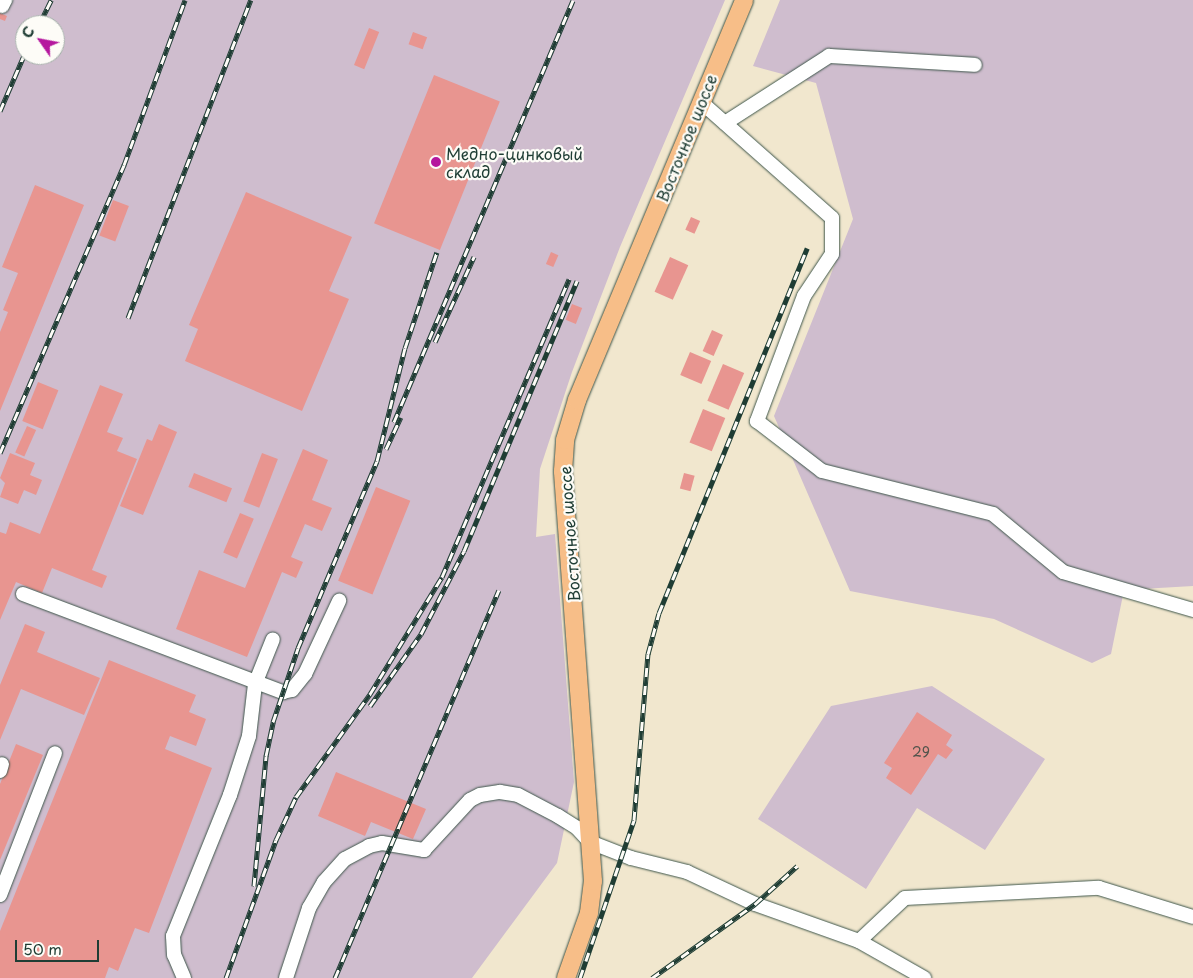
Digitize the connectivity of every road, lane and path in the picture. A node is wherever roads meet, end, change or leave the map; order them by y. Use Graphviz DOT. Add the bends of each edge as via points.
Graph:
graph roads {
  1 [pos="744,0"];
  2 [pos="974,65"];
  3 [pos="701,102"];
  4 [pos="725,123"];
  5 [pos="23,594"];
  6 [pos="339,601"];
  7 [pos="1193,610"];
  8 [pos="273,639"];
  9 [pos="255,684"];
  10 [pos="55,753"];
  11 [pos="590,842"];
  12 [pos="0,896"];
  13 [pos="1193,917"];
  14 [pos="859,941"];
  15 [pos="184,978"];
  16 [pos="286,978"];
  17 [pos="566,978"];
  18 [pos="924,978"];
  1 -- 3 [label="main road, Восточное шоссе"];
  2 -- 4 [label="lane" via="829,56"];
  3 -- 4 [label="lane"];
  3 -- 11 [label="main road, Восточное шоссе" via="577,400 566,440 563,471"];
  4 -- 7 [label="lane" via="832,218 832,254 804,296 757,420 822,471 993,514 1062,572"];
  5 -- 9 [label="lane"];
  6 -- 9 [label="lane" via="305,674 292,690 283,692"];
  8 -- 9 [label="lane"];
  9 -- 15 [label="lane" via="249,736 230,795 173,936 174,956"];
  10 -- 12 [label="lane"];
  11 -- 14 [label="lane" via="631,858 687,872 755,904"];
  11 -- 16 [label="lane" via="577,828 518,795 500,792 480,794 460,809 424,850 382,843 345,859 324,882 310,908"];
  11 -- 17 [label="main road, Восточное шоссе" via="593,881 589,913"];
  13 -- 14 [label="lane" via="1099,888 905,898"];
  14 -- 18 [label="lane"];
}
